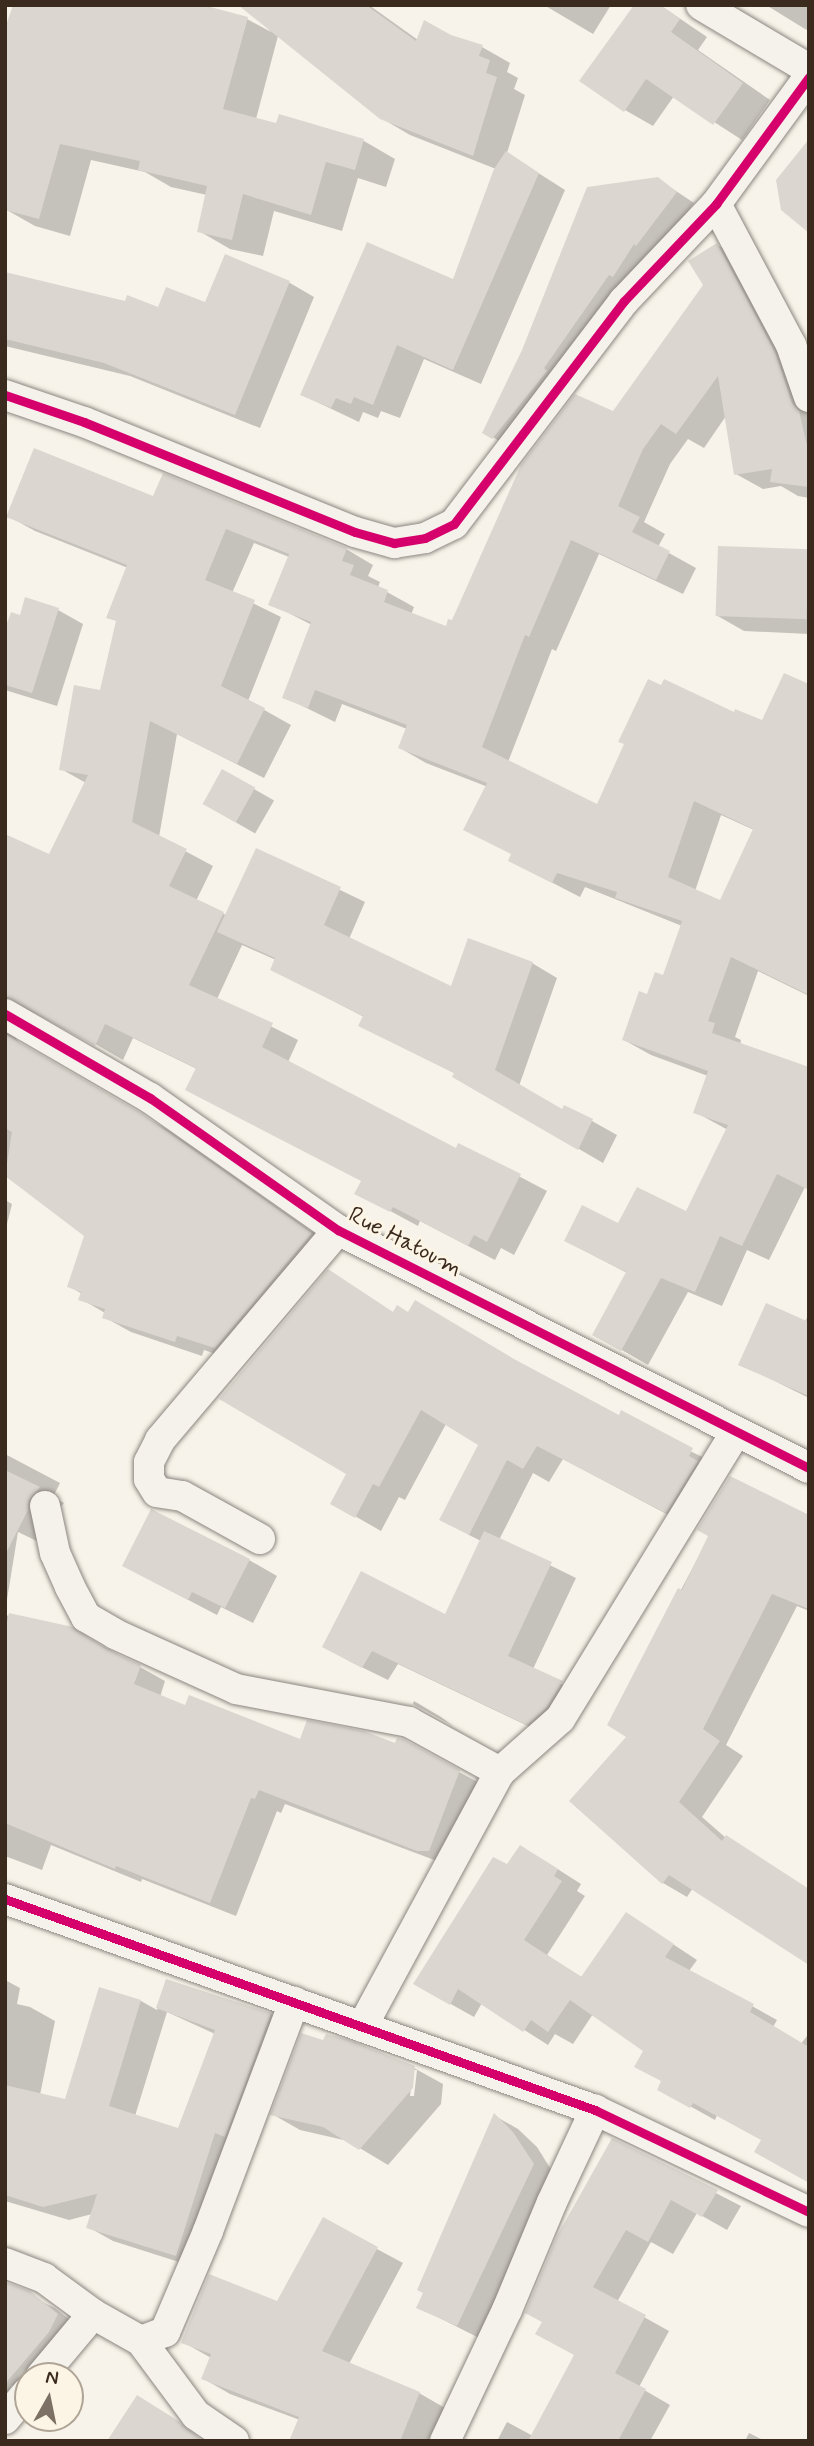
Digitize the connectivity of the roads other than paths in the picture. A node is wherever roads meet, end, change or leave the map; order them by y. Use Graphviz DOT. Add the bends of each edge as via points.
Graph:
graph roads {
  1 [pos="701,5"];
  2 [pos="809,69"];
  3 [pos="809,77"];
  4 [pos="716,204"];
  5 [pos="5,395"];
  6 [pos="809,397"];
  7 [pos="5,1014"];
  8 [pos="338,1230"];
  9 [pos="736,1432"];
  10 [pos="809,1468"];
  11 [pos="45,1506"];
  12 [pos="260,1539"];
  13 [pos="500,1772"];
  14 [pos="5,1899"];
  15 [pos="293,2002"];
  16 [pos="362,2027"];
  17 [pos="596,2110"];
  18 [pos="809,2213"];
  19 [pos="5,2263"];
  20 [pos="93,2314"];
  21 [pos="141,2341"];
  22 [pos="53,2362"];
  23 [pos="234,2441"];
  24 [pos="445,2441"];
  1 -- 2 [label="street"];
  3 -- 4 [label="street"];
  4 -- 5 [label="street" via="624,301 454,524 425,538 394,542 355,532 84,422"];
  4 -- 6 [label="street" via="792,345"];
  7 -- 8 [label="street, Rue Hatoum" via="150,1098"];
  8 -- 9 [label="street, Rue Hatoum"];
  8 -- 12 [label="street" via="160,1440 149,1462 149,1479 157,1492 182,1496"];
  9 -- 10 [label="street, Rue Hatoum"];
  9 -- 13 [label="street" via="560,1719"];
  11 -- 13 [label="street" via="55,1553 70,1587 86,1616 115,1634 236,1689 409,1722"];
  13 -- 16 [label="street"];
  14 -- 15 [label="street"];
  15 -- 16 [label="street"];
  15 -- 21 [label="street" via="213,2218 165,2332"];
  16 -- 17 [label="street"];
  17 -- 18 [label="street"];
  17 -- 24 [label="street"];
  19 -- 20 [label="street" via="44,2278"];
  20 -- 21 [label="street"];
  20 -- 22 [label="street"];
  21 -- 23 [label="street" via="196,2415"];
}
